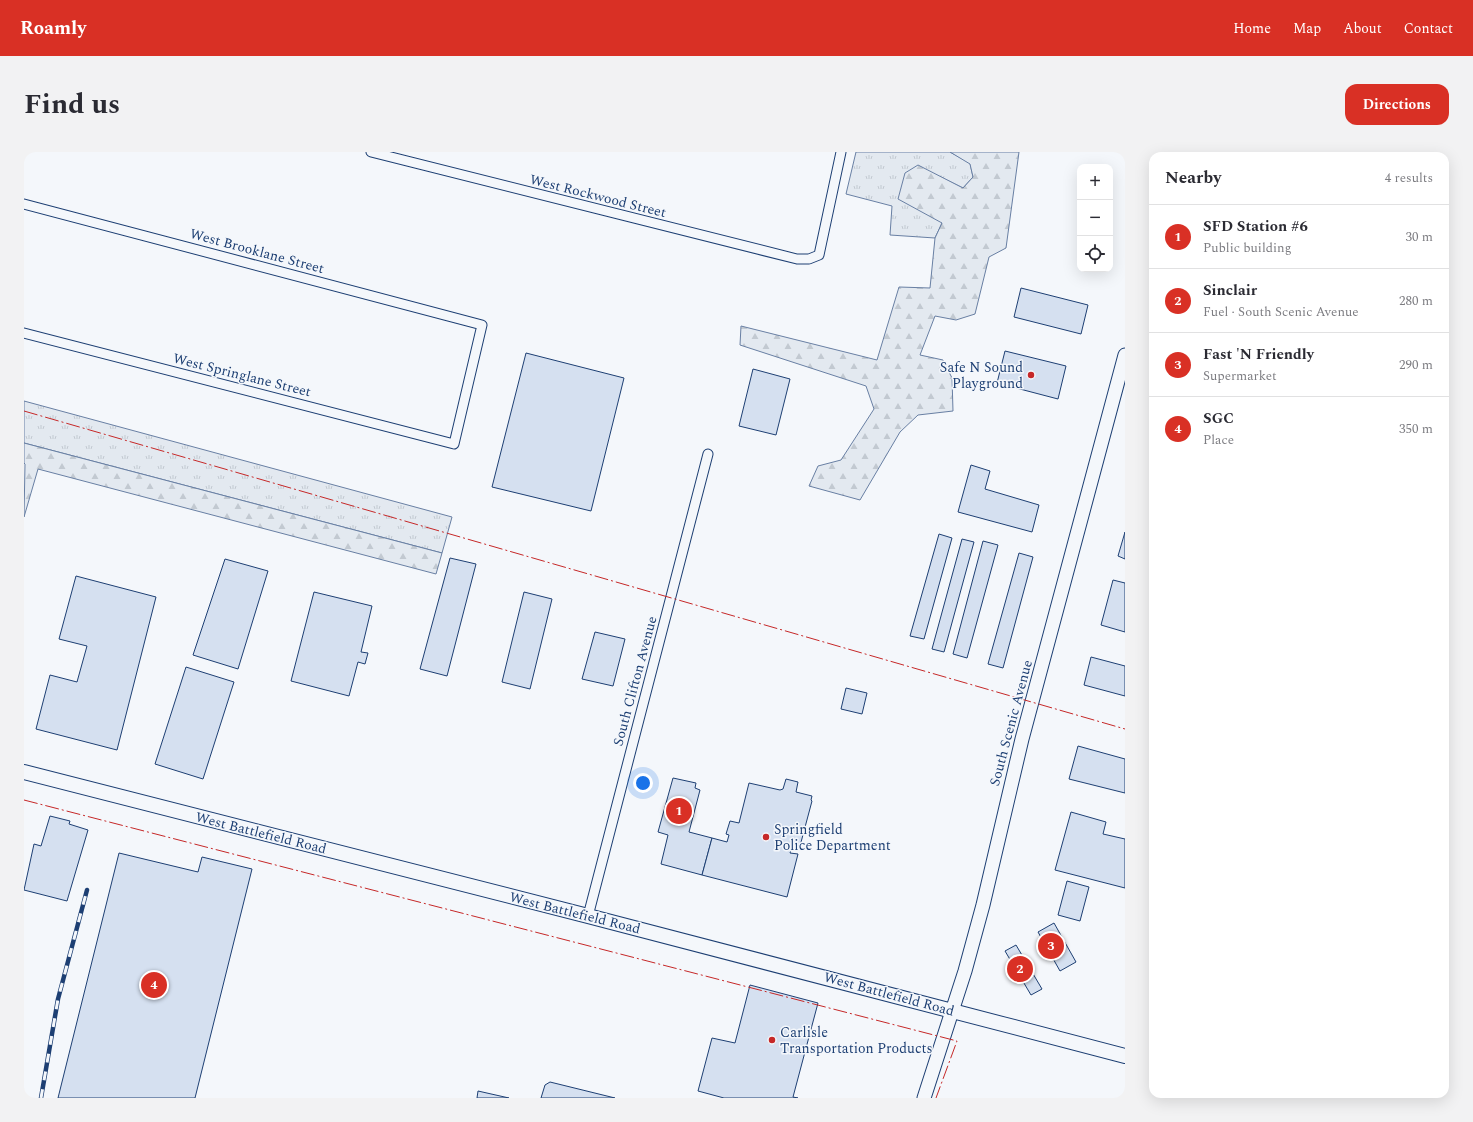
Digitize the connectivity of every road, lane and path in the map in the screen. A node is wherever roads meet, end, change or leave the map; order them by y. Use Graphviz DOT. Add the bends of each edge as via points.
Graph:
graph roads {
  1 [pos="371,152"];
  2 [pos="841,152"];
  3 [pos="24,204"];
  4 [pos="24,333"];
  5 [pos="1125,355"];
  6 [pos="454,444"];
  7 [pos="708,454"];
  8 [pos="24,772"];
  9 [pos="588,916"];
  10 [pos="953,1010"];
  11 [pos="1125,1056"];
  12 [pos="924,1098"];
  1 -- 2 [label="street, West Rockwood Street" via="797,259 809,259 819,254"];
  3 -- 6 [label="street, West Brooklane Street" via="482,325"];
  4 -- 6 [label="street, West Springlane Street"];
  5 -- 10 [label="main road, South Scenic Avenue" via="1022,739 983,905"];
  7 -- 9 [label="street, South Clifton Avenue"];
  8 -- 9 [label="main road, West Battlefield Road"];
  9 -- 10 [label="main road, West Battlefield Road"];
  10 -- 11 [label="main road, West Battlefield Road"];
  10 -- 12 [label="main road, South Scenic Avenue"];
}
